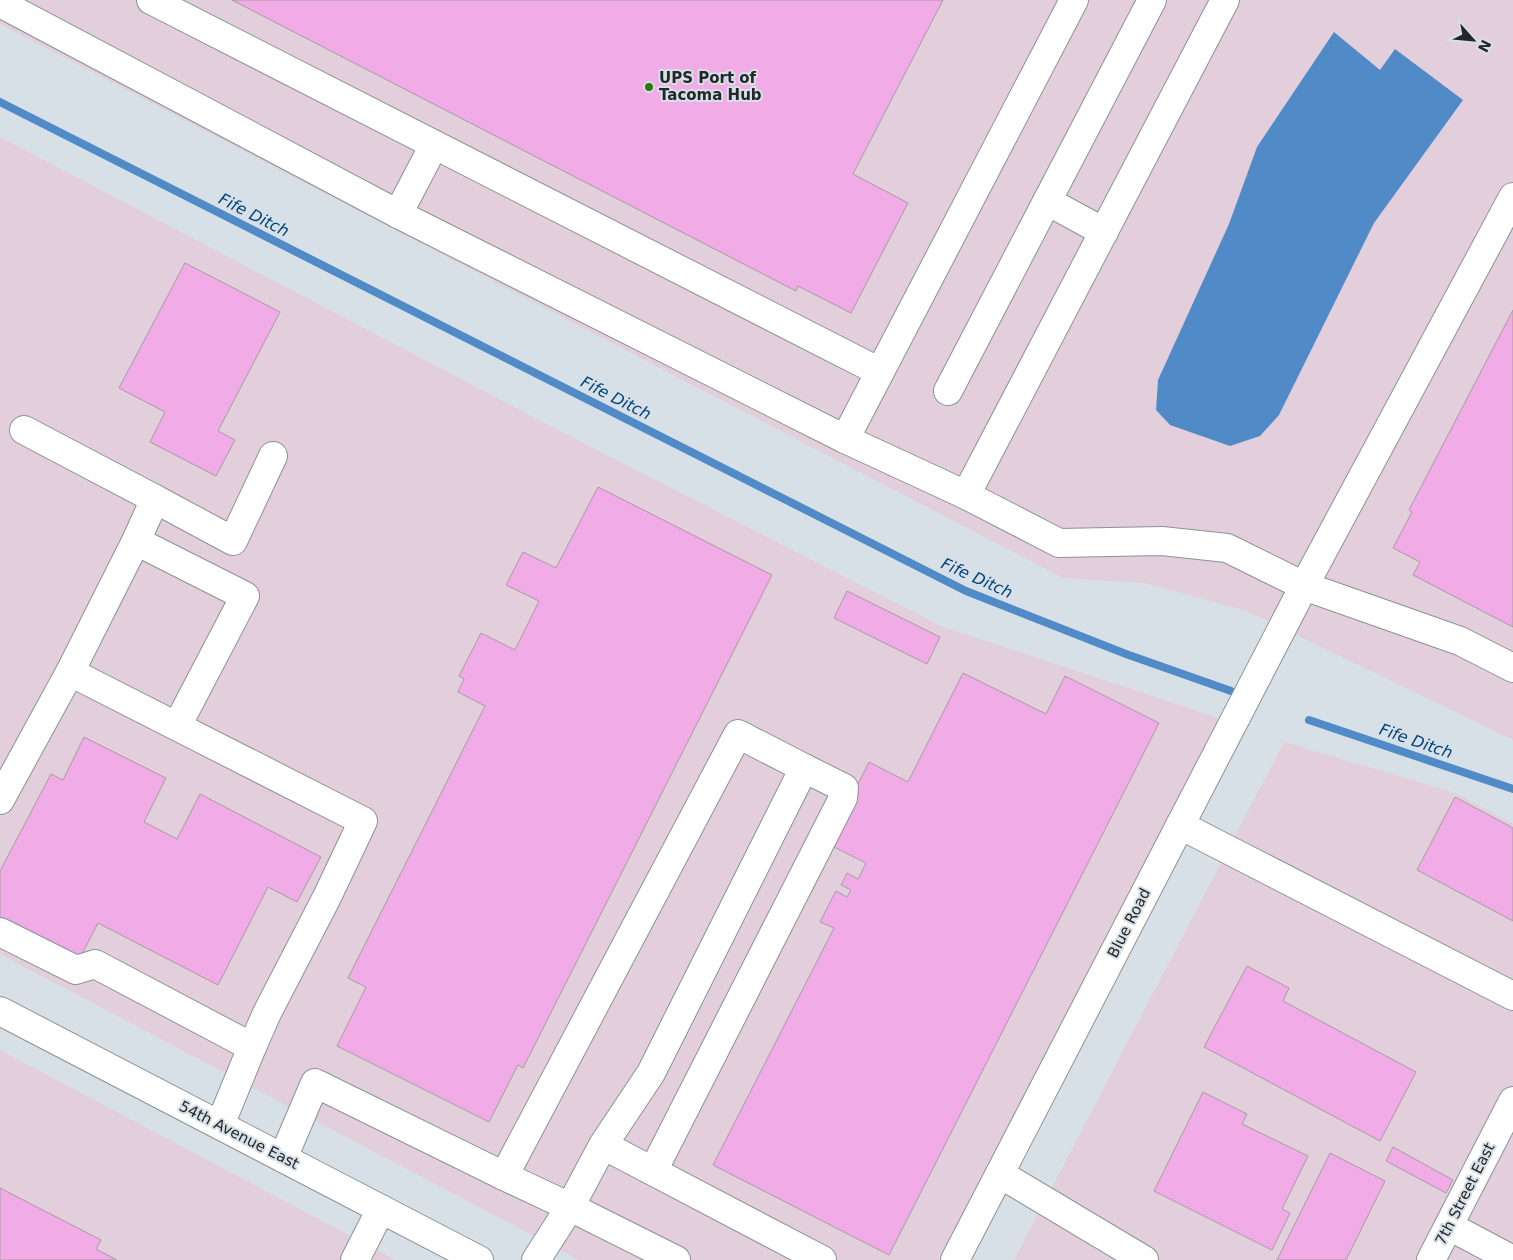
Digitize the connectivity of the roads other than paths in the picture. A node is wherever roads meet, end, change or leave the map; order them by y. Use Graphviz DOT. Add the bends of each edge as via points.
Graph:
graph roads {
  1 [pos="151,0"];
  2 [pos="1074,0"];
  3 [pos="1152,0"];
  4 [pos="1225,0"];
  5 [pos="0,3"];
  6 [pos="434,145"];
  7 [pos="1513,197"];
  8 [pos="1047,201"];
  9 [pos="398,214"];
  10 [pos="1104,232"];
  11 [pos="880,372"];
  12 [pos="948,391"];
  13 [pos="24,430"];
  14 [pos="845,438"];
  15 [pos="273,456"];
  16 [pos="966,495"];
  17 [pos="155,499"];
  18 [pos="136,541"];
  19 [pos="1304,586"];
  20 [pos="1513,668"];
  21 [pos="70,672"];
  22 [pos="178,726"];
  23 [pos="804,768"];
  24 [pos="1,797"];
  25 [pos="1180,825"];
  26 [pos="0,932"];
  27 [pos="1513,996"];
  28 [pos="0,1012"];
  29 [pos="252,1047"];
  30 [pos="1513,1101"];
  31 [pos="220,1125"];
  32 [pos="603,1145"];
  33 [pos="283,1158"];
  34 [pos="653,1171"];
  35 [pos="1000,1174"];
  36 [pos="504,1176"];
  37 [pos="570,1207"];
  38 [pos="381,1209"];
  39 [pos="1449,1226"];
  40 [pos="355,1260"];
  41 [pos="479,1260"];
  42 [pos="536,1260"];
  43 [pos="676,1260"];
  44 [pos="822,1260"];
  45 [pos="955,1260"];
  46 [pos="1144,1260"];
  47 [pos="1431,1260"];
  48 [pos="1513,1260"];
  1 -- 6 [label="street"];
  2 -- 11 [label="street"];
  3 -- 8 [label="street"];
  4 -- 10 [label="street"];
  5 -- 9 [label="street"];
  6 -- 9 [label="street"];
  6 -- 11 [label="street"];
  7 -- 19 [label="street, Blue Road"];
  8 -- 10 [label="street"];
  8 -- 12 [label="street"];
  9 -- 14 [label="street"];
  10 -- 16 [label="street"];
  11 -- 14 [label="street"];
  13 -- 17 [label="street"];
  14 -- 16 [label="street"];
  15 -- 17 [label="street" via="233,541"];
  16 -- 19 [label="street" via="1059,543 1162,541 1227,548"];
  17 -- 18 [label="street"];
  18 -- 21 [label="street"];
  18 -- 22 [label="street" via="245,596"];
  19 -- 20 [label="street" via="1460,641"];
  19 -- 25 [label="street, Blue Road"];
  21 -- 22 [label="street"];
  21 -- 24 [label="street"];
  22 -- 29 [label="street" via="363,820"];
  23 -- 32 [label="street" via="652,1073"];
  23 -- 34 [label="street" via="844,788 843,798"];
  23 -- 36 [label="street" via="738,734"];
  25 -- 27 [label="street"];
  25 -- 35 [label="street, Blue Road"];
  26 -- 29 [label="street" via="76,970 95,964"];
  28 -- 31 [label="street, 54th Avenue East"];
  29 -- 31 [label="street"];
  30 -- 39 [label="street, 7th Street East"];
  31 -- 33 [label="street, 54th Avenue East"];
  32 -- 34 [label="street"];
  32 -- 37 [label="street"];
  33 -- 36 [label="street" via="315,1083"];
  33 -- 38 [label="street, 54th Avenue East"];
  34 -- 44 [label="street"];
  35 -- 45 [label="street, Blue Road"];
  35 -- 46 [label="street"];
  36 -- 37 [label="street"];
  37 -- 42 [label="street"];
  37 -- 43 [label="street"];
  38 -- 40 [label="street"];
  38 -- 41 [label="street, 54th Avenue East"];
  39 -- 47 [label="street, 7th Street East"];
  39 -- 48 [label="street"];
}
